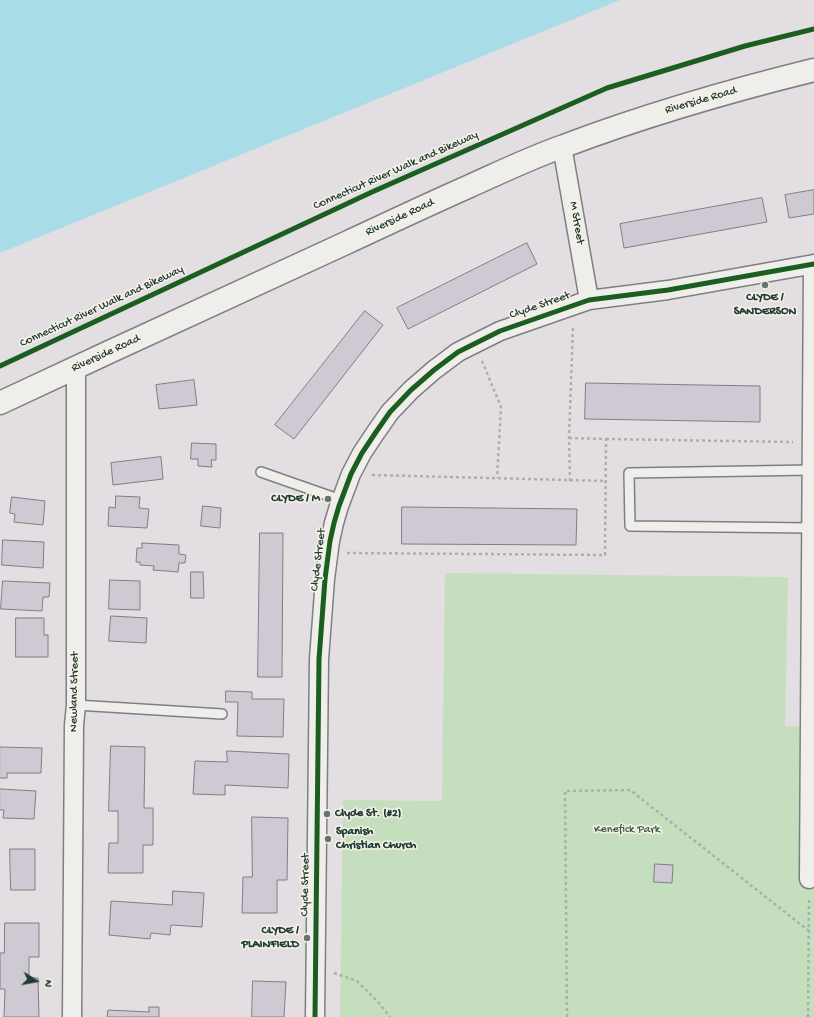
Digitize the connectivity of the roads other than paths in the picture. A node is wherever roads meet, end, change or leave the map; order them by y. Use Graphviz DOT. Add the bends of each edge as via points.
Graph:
graph roads {
  1 [pos="814,70"];
  2 [pos="562,146"];
  3 [pos="814,264"];
  4 [pos="589,300"];
  5 [pos="814,319"];
  6 [pos="76,368"];
  7 [pos="813,375"];
  8 [pos="0,403"];
  9 [pos="812,470"];
  10 [pos="261,472"];
  11 [pos="341,500"];
  12 [pos="812,520"];
  13 [pos="812,699"];
  14 [pos="76,705"];
  15 [pos="222,714"];
  16 [pos="810,879"];
  17 [pos="72,1017"];
  18 [pos="314,1017"];
  1 -- 2 [label="street, Riverside Road" via="705,99"];
  2 -- 4 [label="street, M Street"];
  2 -- 6 [label="street, Riverside Road" via="436,201"];
  3 -- 4 [label="street, Clyde Street" via="668,290"];
  3 -- 5 [label="street"];
  4 -- 11 [label="street, Clyde Street" via="500,331 458,352 434,370 390,412 351,474"];
  5 -- 7 [label="street"];
  6 -- 8 [label="street, Riverside Road"];
  6 -- 14 [label="street, Newland Street"];
  7 -- 9 [label="street"];
  9 -- 12 [label="street"];
  9 -- 12 [label="lane" via="629,473 630,526"];
  10 -- 11 [label="lane"];
  11 -- 18 [label="street, Clyde Street" via="330,541 319,659"];
  12 -- 13 [label="street"];
  13 -- 16 [label="street"];
  14 -- 15 [label="lane"];
  14 -- 17 [label="street, Newland Street"];
}
